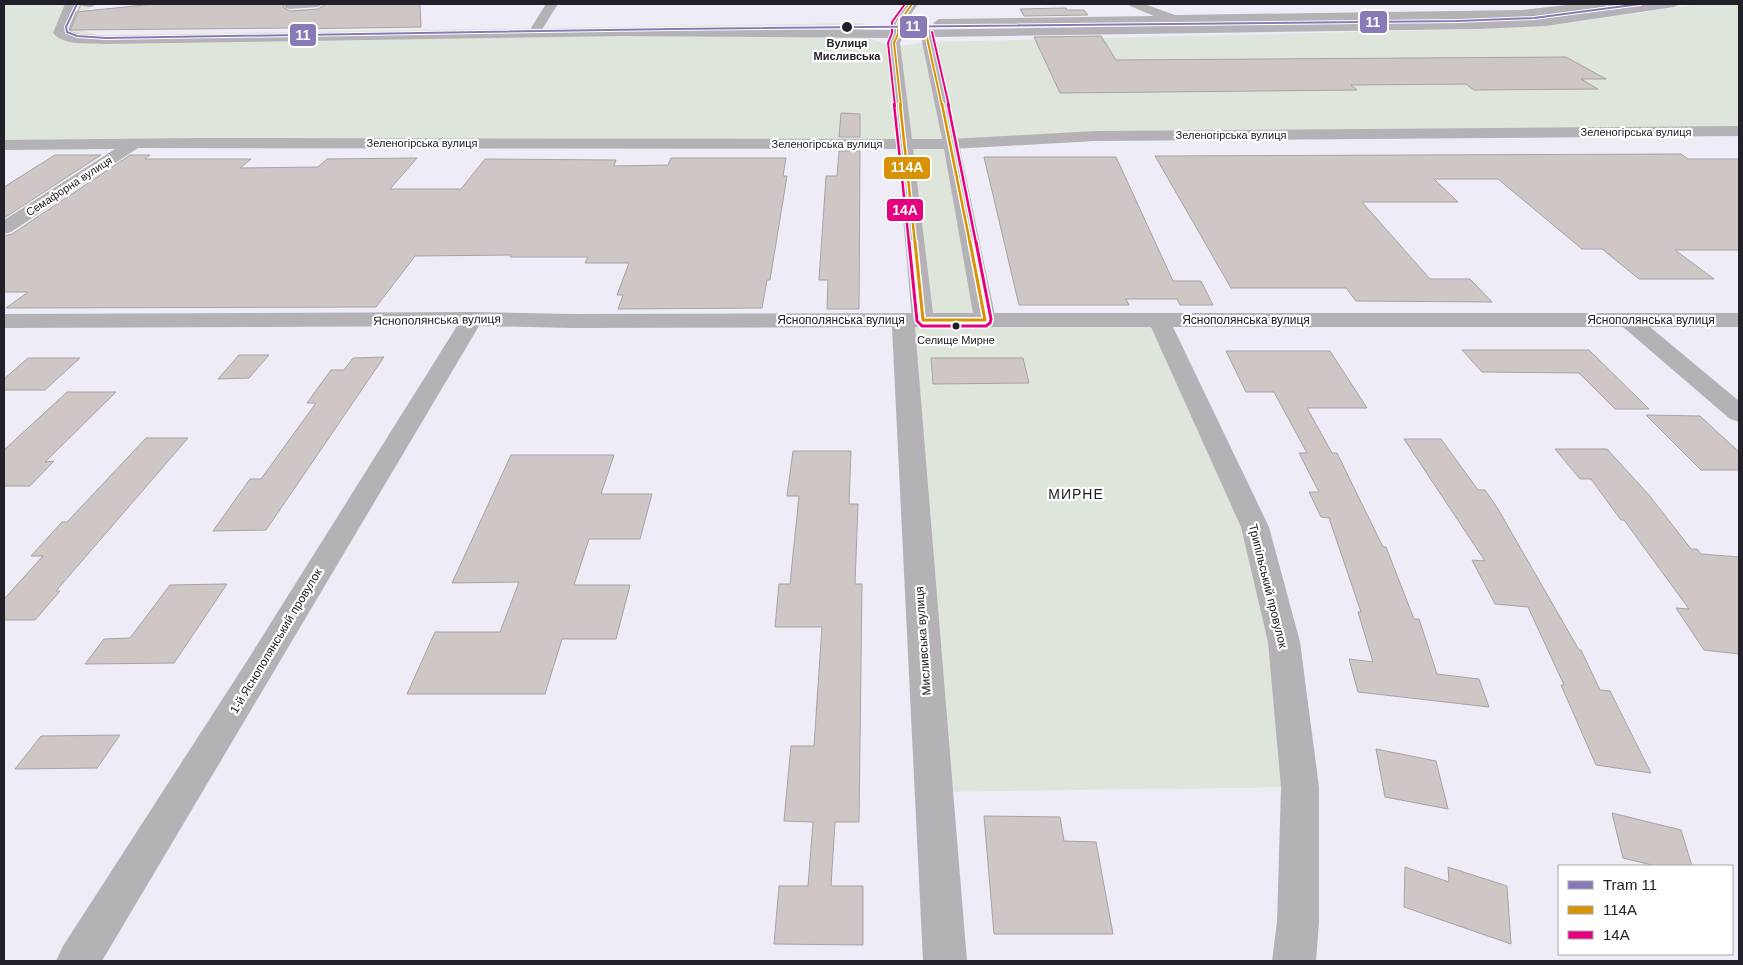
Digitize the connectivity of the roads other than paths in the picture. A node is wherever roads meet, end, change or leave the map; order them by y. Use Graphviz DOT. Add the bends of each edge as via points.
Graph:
graph roads {
  1 [pos="71,4"];
  2 [pos="91,4"];
  3 [pos="318,4"];
  4 [pos="552,4"];
  5 [pos="912,4"];
  6 [pos="1134,4"];
  7 [pos="1435,4"];
  8 [pos="1592,4"];
  9 [pos="1674,4"];
  10 [pos="290,6"];
  11 [pos="1288,6"];
  12 [pos="84,7"];
  13 [pos="1472,15"];
  14 [pos="1320,17"];
  15 [pos="1174,19"];
  16 [pos="939,22"];
  17 [pos="1497,25"];
  18 [pos="76,28"];
  19 [pos="537,28"];
  20 [pos="1338,28"];
  21 [pos="785,29"];
  22 [pos="897,33"];
  23 [pos="926,33"];
  24 [pos="1735,134"];
  25 [pos="135,143"];
  26 [pos="906,144"];
  27 [pos="951,144"];
  28 [pos="4,145"];
  29 [pos="4,228"];
  30 [pos="472,319"];
  31 [pos="913,320"];
  32 [pos="985,320"];
  33 [pos="1159,320"];
  34 [pos="1629,320"];
  35 [pos="1739,320"];
  36 [pos="4,321"];
  37 [pos="1739,414"];
  38 [pos="78,961"];
  39 [pos="945,961"];
  40 [pos="1294,961"];
  1 -- 21 [label="main road" via="59,32 62,36 83,40"];
  2 -- 12 [label="street"];
  3 -- 10 [label="street"];
  4 -- 19 [label="street"];
  5 -- 22 [label="main road"];
  6 -- 15 [label="street"];
  7 -- 13 [label="street"];
  8 -- 13 [label="street" via="1522,14"];
  9 -- 17 [label="main road" via="1575,19"];
  11 -- 14 [label="street"];
  13 -- 14 [label="street"];
  13 -- 17 [label="street"];
  14 -- 15 [label="street"];
  14 -- 20 [label="street"];
  15 -- 16 [label="street"];
  17 -- 20 [label="main road"];
  18 -- 19 [label="main road" via="80,32 97,35"];
  19 -- 21 [label="main road"];
  20 -- 23 [label="main road"];
  21 -- 22 [label="main road"];
  21 -- 22 [label="main road"];
  22 -- 23 [label="main road"];
  22 -- 26 [label="main road, Мисливська вулиця"];
  23 -- 27 [label="main road"];
  24 -- 27 [label="street, Зеленогірська вулиця" via="1095,136"];
  25 -- 26 [label="street, Зеленогірська вулиця"];
  25 -- 28 [label="street, Зеленогірська вулиця"];
  25 -- 29 [label="street, Семафорна вулиця"];
  26 -- 27 [label="main road, Зеленогірська вулиця"];
  26 -- 31 [label="main road, Мисливська вулиця"];
  27 -- 32 [label="main road"];
  30 -- 31 [label="street, Яснополянська вулиця"];
  30 -- 36 [label="street, Яснополянська вулиця"];
  30 -- 38 [label="street, 1-й Яснополянський провулок"];
  31 -- 32 [label="main road, Яснополянська вулиця"];
  31 -- 39 [label="street, Мисливська вулиця"];
  32 -- 33 [label="street, Яснополянська вулиця"];
  33 -- 34 [label="street, Яснополянська вулиця"];
  33 -- 40 [label="street, Трипільський провулок" via="1255,527 1284,642 1300,786 1298,922"];
  34 -- 35 [label="street, Яснополянська вулиця"];
  34 -- 37 [label="street"];
}
